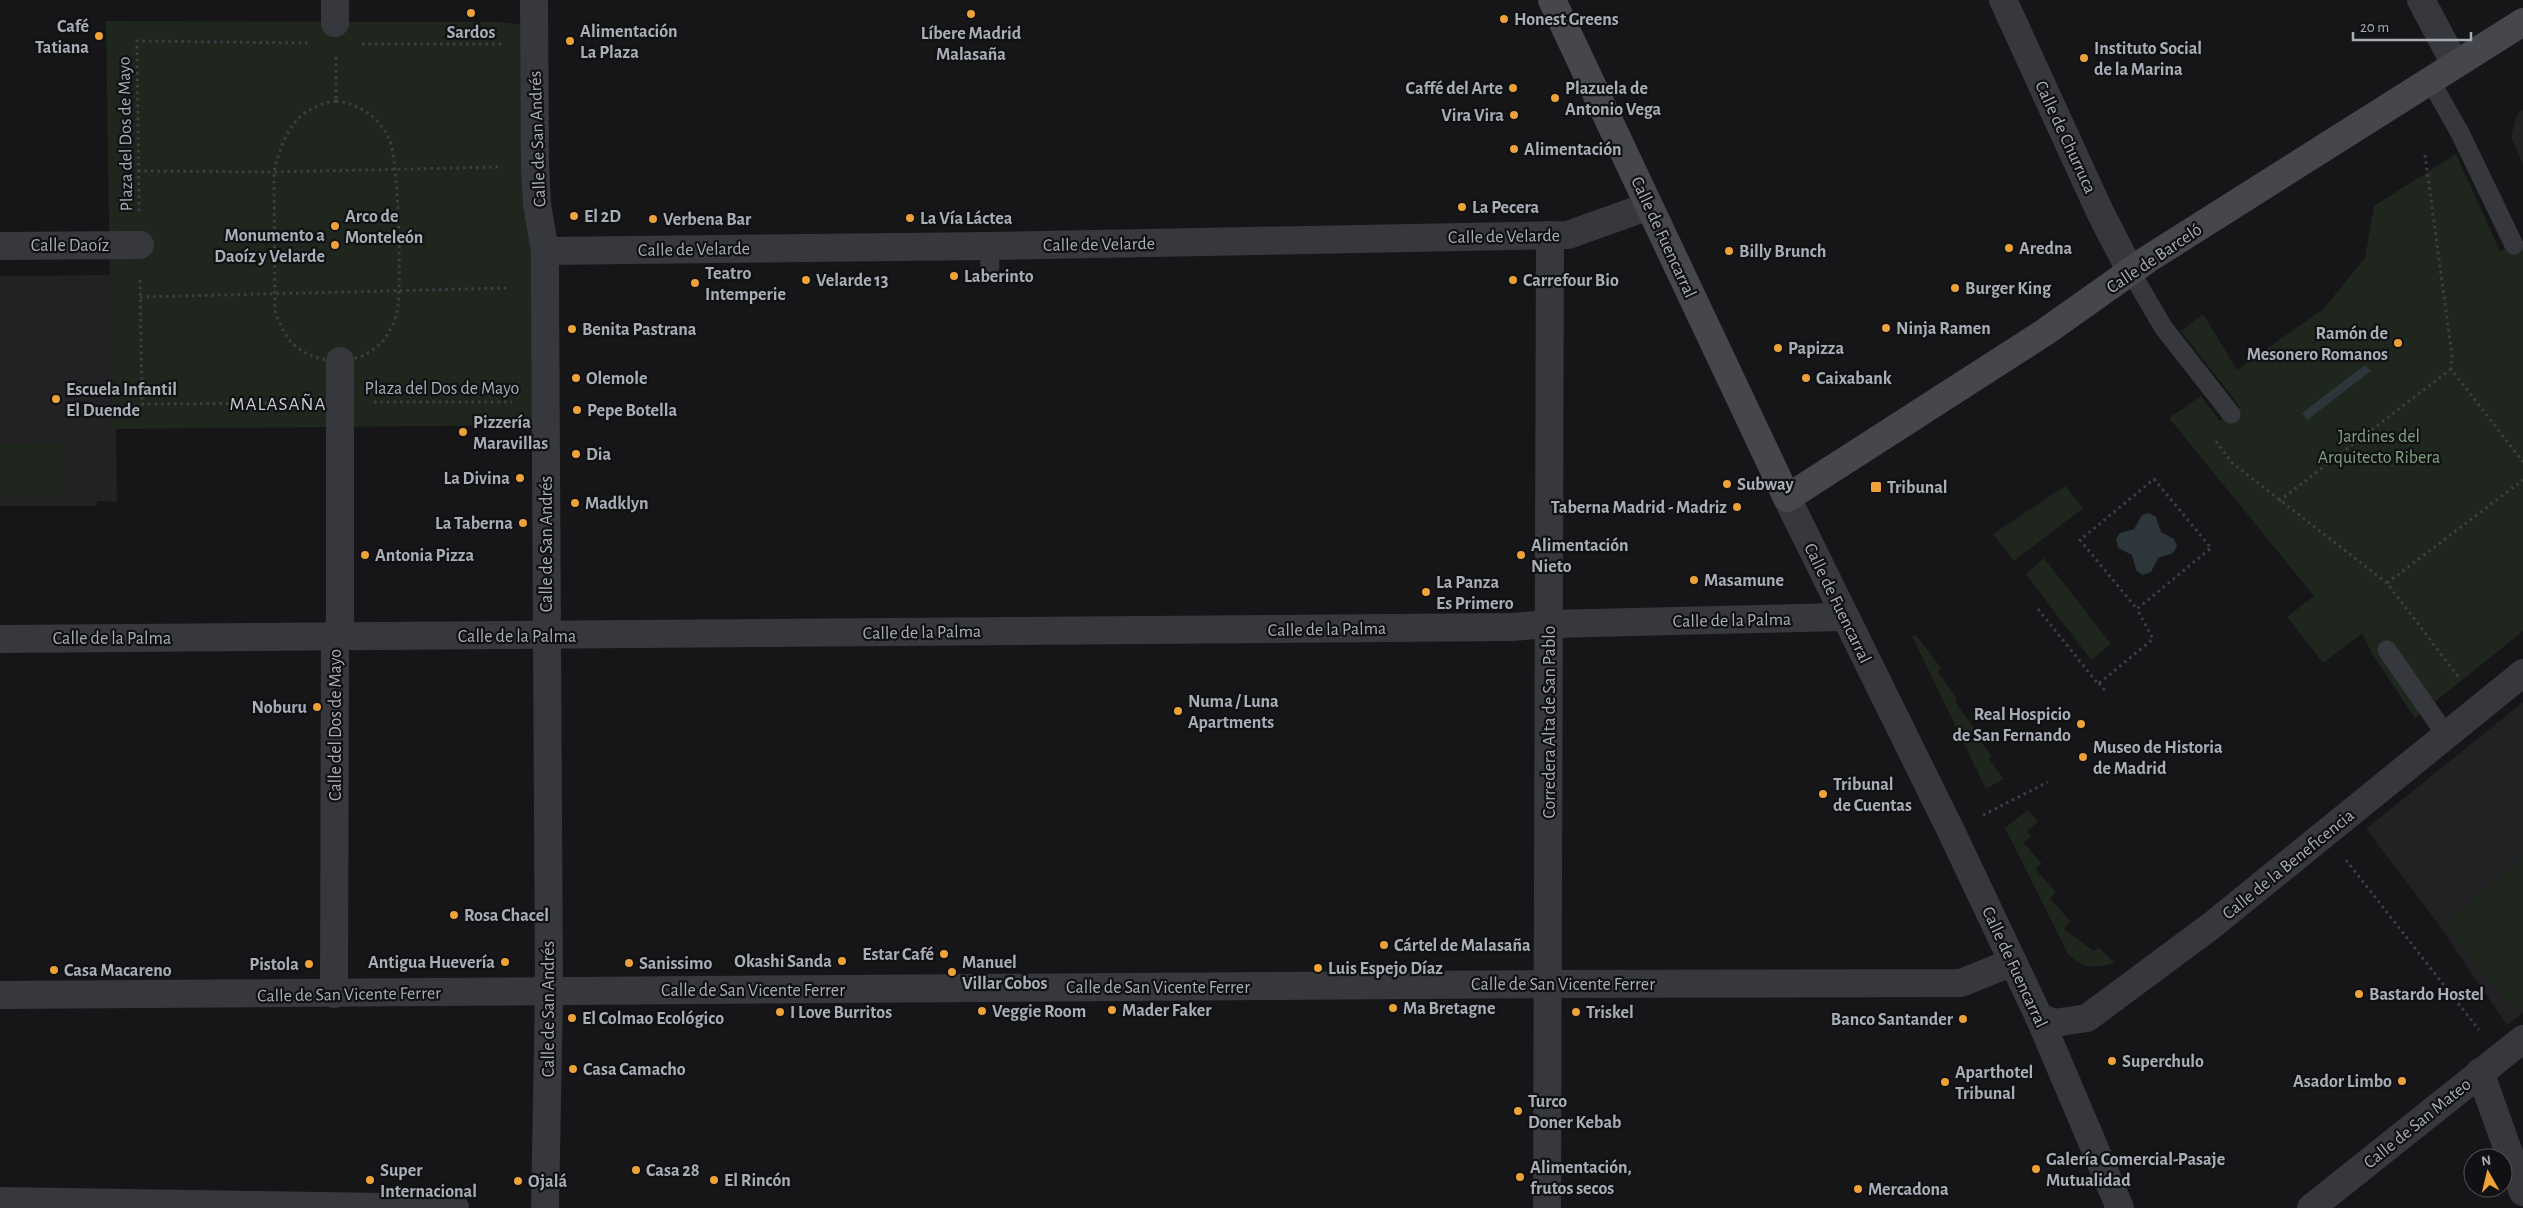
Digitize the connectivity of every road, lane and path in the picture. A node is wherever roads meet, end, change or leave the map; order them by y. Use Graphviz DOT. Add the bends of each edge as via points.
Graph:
graph roads {
  1 [pos="534,0"];
  2 [pos="1552,0"];
  3 [pos="2003,0"];
  4 [pos="2421,0"];
  5 [pos="335,22"];
  6 [pos="2523,22"];
  7 [pos="509,44"];
  8 [pos="2455,64"];
  9 [pos="2430,80"];
  10 [pos="336,101"];
  11 [pos="2425,155"];
  12 [pos="535,166"];
  13 [pos="396,170"];
  14 [pos="138,171"];
  15 [pos="274,172"];
  16 [pos="1649,206"];
  17 [pos="1550,235"];
  18 [pos="140,245"];
  19 [pos="2514,245"];
  20 [pos="0,246"];
  21 [pos="544,251"];
  22 [pos="2131,272"];
  23 [pos="545,287"];
  24 [pos="398,291"];
  25 [pos="275,295"];
  26 [pos="140,297"];
  27 [pos="340,360"];
  28 [pos="2451,369"];
  29 [pos="546,402"];
  30 [pos="340,414"];
  31 [pos="2230,414"];
  32 [pos="2213,438"];
  33 [pos="2523,462"];
  34 [pos="2523,480"];
  35 [pos="1787,498"];
  36 [pos="2279,501"];
  37 [pos="2387,583"];
  38 [pos="2038,609"];
  39 [pos="2137,609"];
  40 [pos="1845,617"];
  41 [pos="1549,624"];
  42 [pos="335,636"];
  43 [pos="546,636"];
  44 [pos="0,639"];
  45 [pos="2387,650"];
  46 [pos="2523,673"];
  47 [pos="2099,683"];
  48 [pos="2106,692"];
  49 [pos="2482,707"];
  50 [pos="2446,735"];
  51 [pos="2048,782"];
  52 [pos="1982,815"];
  53 [pos="2340,852"];
  54 [pos="2013,962"];
  55 [pos="1548,984"];
  56 [pos="549,991"];
  57 [pos="334,994"];
  58 [pos="0,995"];
  59 [pos="2039,1017"];
  60 [pos="2481,1033"];
  61 [pos="2523,1039"];
  62 [pos="2480,1072"];
  63 [pos="2523,1192"];
  64 [pos="0,1201"];
  65 [pos="397,1207"];
  66 [pos="454,1208"];
  67 [pos="545,1208"];
  68 [pos="1547,1208"];
  69 [pos="2120,1208"];
  70 [pos="2311,1208"];
  1 -- 12 [label="street, Calle de San Andrés"];
  2 -- 16 [label="street, Calle de Fuencarral"];
  3 -- 22 [label="street, Calle de Churruca"];
  4 -- 8 [label="street"];
  5 -- 7 [label="path, Plaza del Dos de Mayo"];
  5 -- 10 [label="path"];
  5 -- 14 [label="path, Plaza del Dos de Mayo" via="137,41"];
  6 -- 8 [label="street, Calle de Barceló"];
  8 -- 9 [label="street, Calle de Barceló"];
  9 -- 19 [label="lane" via="2460,133"];
  9 -- 22 [label="street, Calle de Barceló"];
  10 -- 13 [label="path" via="360,106 373,116 390,140"];
  10 -- 15 [label="path" via="313,108 295,120 284,137"];
  11 -- 28 [label="path" via="2452,355"];
  12 -- 13 [label="path"];
  12 -- 21 [label="street, Calle de San Andrés"];
  13 -- 15 [label="path"];
  13 -- 24 [label="path"];
  14 -- 15 [label="path"];
  14 -- 18 [label="path, Plaza del Dos de Mayo"];
  15 -- 25 [label="path"];
  16 -- 17 [label="street, Calle de Velarde" via="1568,235"];
  16 -- 35 [label="street, Calle de Fuencarral"];
  17 -- 21 [label="street, Calle de Velarde" via="989,256"];
  17 -- 41 [label="street, Corredera Alta de San Pablo"];
  18 -- 20 [label="street, Calle Daoíz"];
  18 -- 26 [label="path, Plaza del Dos de Mayo"];
  21 -- 23 [label="street, Calle de San Andrés"];
  22 -- 31 [label="lane" via="2163,327"];
  22 -- 35 [label="street, Calle de Barceló" via="2045,332"];
  23 -- 24 [label="path"];
  23 -- 29 [label="street, Calle de San Andrés"];
  24 -- 25 [label="path"];
  24 -- 27 [label="path" via="396,317 384,340 363,356"];
  25 -- 26 [label="path"];
  25 -- 27 [label="path" via="275,311 292,343 306,354 323,360"];
  26 -- 30 [label="path, Plaza del Dos de Mayo" via="142,404"];
  27 -- 30 [label="street, Calle del Dos de Mayo"];
  28 -- 33 [label="path"];
  28 -- 36 [label="path"];
  29 -- 30 [label="path, Plaza del Dos de Mayo"];
  29 -- 43 [label="street, Calle de San Andrés"];
  30 -- 42 [label="street, Calle del Dos de Mayo" via="340,624"];
  32 -- 36 [label="path" via="2231,462"];
  34 -- 37 [label="path"];
  35 -- 40 [label="street, Calle de Fuencarral"];
  36 -- 37 [label="path"];
  37 -- 49 [label="path"];
  38 -- 47 [label="path"];
  39 -- 39 [label="path" via="2080,540 2154,479 2211,548"];
  39 -- 47 [label="path" via="2154,639"];
  40 -- 41 [label="street, Calle de la Palma"];
  40 -- 54 [label="street, Calle de Fuencarral"];
  41 -- 43 [label="street, Calle de la Palma"];
  41 -- 55 [label="street, Corredera Alta de San Pablo"];
  42 -- 43 [label="street, Calle de la Palma"];
  42 -- 44 [label="street, Calle de la Palma"];
  42 -- 57 [label="street, Calle del Dos de Mayo"];
  43 -- 56 [label="street, Calle de San Andrés"];
  45 -- 50 [label="lane"];
  46 -- 49 [label="street, Calle de la Beneficencia"];
  47 -- 48 [label="path"];
  49 -- 50 [label="street, Calle de la Beneficencia"];
  50 -- 59 [label="street, Calle de la Beneficencia" via="2211,926 2087,1018 2054,1023"];
  51 -- 52 [label="path"];
  53 -- 60 [label="path"];
  54 -- 55 [label="street, Calle de San Vicente Ferrer" via="1961,983"];
  54 -- 59 [label="street, Calle de Fuencarral"];
  55 -- 56 [label="street, Calle de San Vicente Ferrer"];
  55 -- 68 [label="street, Corredera Alta de San Pablo"];
  56 -- 57 [label="street, Calle de San Vicente Ferrer"];
  56 -- 67 [label="street, Calle de San Andrés"];
  57 -- 58 [label="street, Calle de San Vicente Ferrer"];
  59 -- 69 [label="street, Calle de Fuencarral"];
  61 -- 62 [label="street, Calle de San Mateo"];
  62 -- 63 [label="street"];
  62 -- 70 [label="street, Calle de San Mateo"];
  64 -- 65 [label="street"];
  65 -- 66 [label="street"];
}
